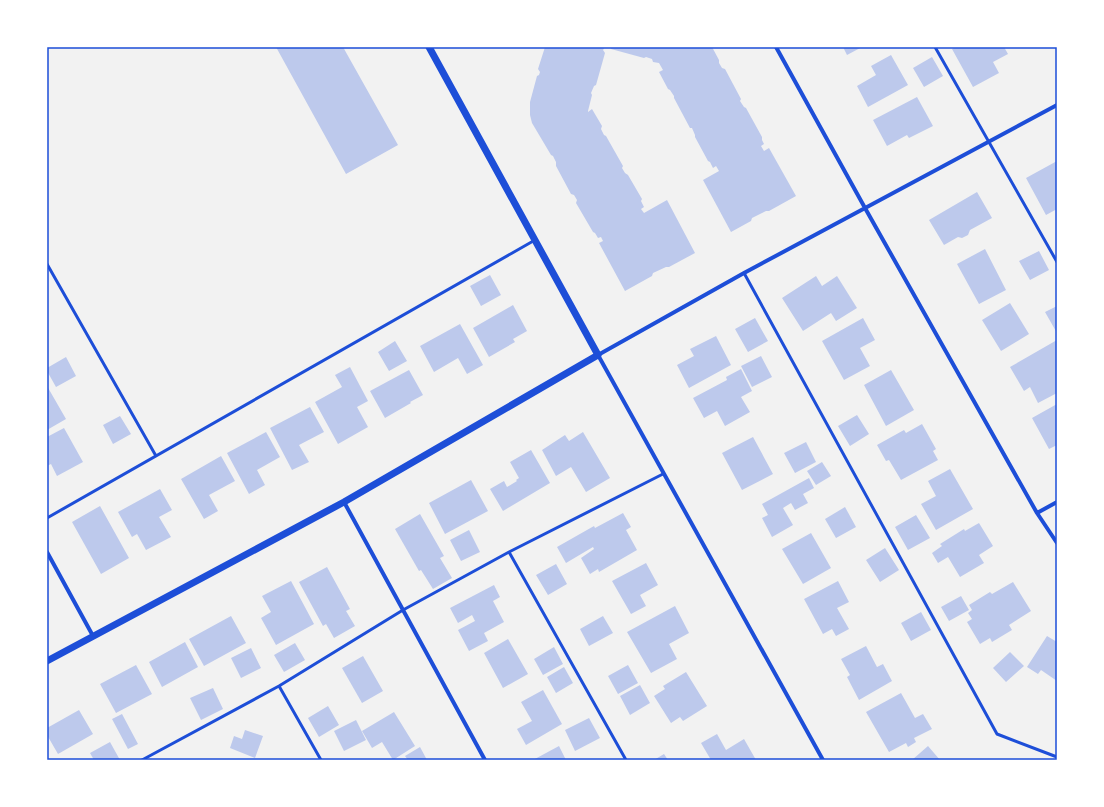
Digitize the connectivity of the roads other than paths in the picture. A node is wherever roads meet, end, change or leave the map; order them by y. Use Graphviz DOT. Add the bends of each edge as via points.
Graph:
graph roads {
  1 [pos="429,47"];
  2 [pos="776,47"];
  3 [pos="934,47"];
  4 [pos="1057,105"];
  5 [pos="988,142"];
  6 [pos="865,208"];
  7 [pos="535,240"];
  8 [pos="1057,262"];
  9 [pos="47,264"];
  10 [pos="744,273"];
  11 [pos="598,355"];
  12 [pos="156,456"];
  13 [pos="663,474"];
  14 [pos="344,502"];
  15 [pos="1057,502"];
  16 [pos="1038,513"];
  17 [pos="47,518"];
  18 [pos="1057,543"];
  19 [pos="47,552"];
  20 [pos="509,552"];
  21 [pos="403,610"];
  22 [pos="93,636"];
  23 [pos="47,661"];
  24 [pos="279,686"];
  25 [pos="1057,757"];
  26 [pos="142,760"];
  27 [pos="321,760"];
  28 [pos="485,760"];
  29 [pos="626,760"];
  30 [pos="823,760"];
  1 -- 7 [label="street"];
  2 -- 6 [label="street"];
  3 -- 5 [label="lane"];
  4 -- 5 [label="street"];
  5 -- 6 [label="street"];
  5 -- 8 [label="lane"];
  6 -- 10 [label="street"];
  6 -- 16 [label="street"];
  7 -- 11 [label="street"];
  7 -- 12 [label="lane"];
  9 -- 12 [label="lane"];
  10 -- 11 [label="street"];
  10 -- 25 [label="lane" via="997,734"];
  11 -- 13 [label="street"];
  11 -- 14 [label="street"];
  12 -- 17 [label="lane"];
  13 -- 20 [label="lane"];
  13 -- 30 [label="street"];
  14 -- 21 [label="street"];
  14 -- 22 [label="street"];
  15 -- 16 [label="street"];
  16 -- 18 [label="street"];
  19 -- 22 [label="street"];
  20 -- 21 [label="lane"];
  20 -- 29 [label="lane"];
  21 -- 24 [label="lane"];
  21 -- 28 [label="street"];
  22 -- 23 [label="street"];
  24 -- 26 [label="lane"];
  24 -- 27 [label="lane"];
}
